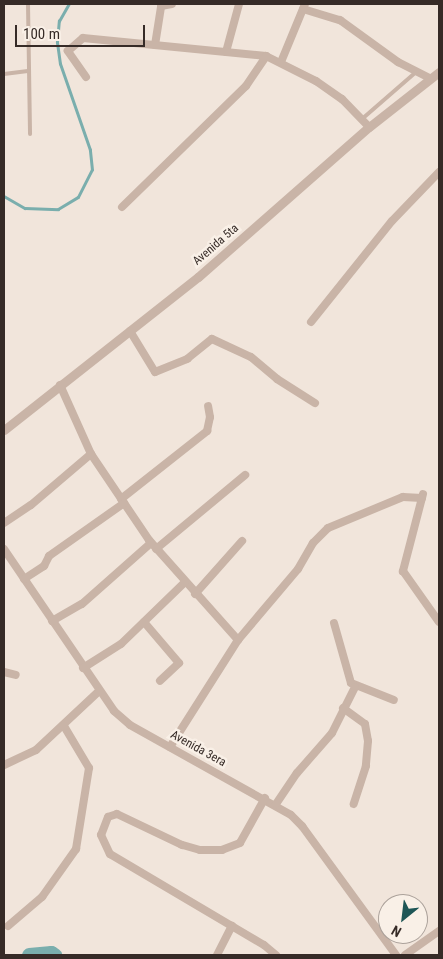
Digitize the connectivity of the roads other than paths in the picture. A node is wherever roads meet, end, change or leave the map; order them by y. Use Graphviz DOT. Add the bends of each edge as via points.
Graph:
graph roads {
  1 [pos="28,4"];
  2 [pos="172,4"];
  3 [pos="239,4"];
  4 [pos="304,6"];
  5 [pos="155,45"];
  6 [pos="226,52"];
  7 [pos="266,56"];
  8 [pos="280,62"];
  9 [pos="28,71"];
  10 [pos="416,72"];
  11 [pos="439,72"];
  12 [pos="4,74"];
  13 [pos="86,77"];
  14 [pos="431,79"];
  15 [pos="362,119"];
  16 [pos="370,126"];
  17 [pos="30,134"];
  18 [pos="439,172"];
  19 [pos="122,207"];
  20 [pos="311,322"];
  21 [pos="130,331"];
  22 [pos="60,385"];
  23 [pos="315,403"];
  24 [pos="208,406"];
  25 [pos="4,430"];
  26 [pos="91,454"];
  27 [pos="245,474"];
  28 [pos="122,501"];
  29 [pos="4,523"];
  30 [pos="242,541"];
  31 [pos="154,546"];
  32 [pos="4,549"];
  33 [pos="24,579"];
  34 [pos="185,582"];
  35 [pos="195,594"];
  36 [pos="52,621"];
  37 [pos="144,622"];
  38 [pos="439,622"];
  39 [pos="334,623"];
  40 [pos="238,640"];
  41 [pos="83,668"];
  42 [pos="4,672"];
  43 [pos="16,675"];
  44 [pos="160,682"];
  45 [pos="355,687"];
  46 [pos="99,691"];
  47 [pos="394,700"];
  48 [pos="343,708"];
  49 [pos="64,726"];
  50 [pos="170,747"];
  51 [pos="4,765"];
  52 [pos="266,798"];
  53 [pos="276,804"];
  54 [pos="354,804"];
  55 [pos="8,926"];
  56 [pos="232,926"];
  57 [pos="439,931"];
  58 [pos="217,955"];
  59 [pos="276,955"];
  60 [pos="396,955"];
  61 [pos="405,955"];
  1 -- 9 [label="lane"];
  2 -- 5 [label="street" via="161,6"];
  3 -- 6 [label="street"];
  4 -- 8 [label="street"];
  4 -- 10 [label="street" via="340,20"];
  5 -- 6 [label="street"];
  5 -- 13 [label="street" via="83,38 68,51"];
  6 -- 7 [label="street"];
  7 -- 8 [label="street"];
  7 -- 19 [label="street" via="246,86"];
  8 -- 15 [label="street" via="316,81"];
  9 -- 12 [label="lane"];
  9 -- 17 [label="lane"];
  10 -- 14 [label="street"];
  10 -- 15 [label="lane"];
  11 -- 14 [label="street, Avenida 5ta"];
  14 -- 16 [label="street, Avenida 5ta"];
  15 -- 16 [label="street"];
  16 -- 21 [label="street, Avenida 5ta" via="198,277"];
  18 -- 20 [label="street" via="392,221"];
  21 -- 22 [label="street, Avenida 5ta"];
  21 -- 23 [label="street" via="155,372 187,359 212,339 251,357 277,379"];
  22 -- 25 [label="street, Avenida 5ta"];
  22 -- 26 [label="street"];
  24 -- 28 [label="street" via="207,431"];
  26 -- 28 [label="street"];
  26 -- 29 [label="street" via="31,505"];
  27 -- 31 [label="street"];
  28 -- 31 [label="street"];
  28 -- 33 [label="street"];
  30 -- 35 [label="street"];
  31 -- 34 [label="street"];
  31 -- 36 [label="street" via="82,604"];
  32 -- 33 [label="street, Avenida 3era"];
  33 -- 36 [label="street, Avenida 3era"];
  34 -- 35 [label="street"];
  34 -- 37 [label="street"];
  35 -- 40 [label="street"];
  36 -- 41 [label="street, Avenida 3era"];
  37 -- 41 [label="street" via="121,644"];
  37 -- 44 [label="street" via="179,664"];
  38 -- 40 [label="street" via="403,571 422,496 403,497 328,528 313,542 298,569"];
  39 -- 45 [label="street"];
  40 -- 50 [label="street"];
  41 -- 46 [label="street, Avenida 3era"];
  42 -- 43 [label="street"];
  45 -- 47 [label="street"];
  45 -- 48 [label="street"];
  46 -- 49 [label="street"];
  46 -- 50 [label="street, Avenida 3era" via="121,719"];
  48 -- 53 [label="street" via="332,734 297,772"];
  48 -- 54 [label="street" via="364,724 368,741 366,766"];
  49 -- 51 [label="street" via="36,750"];
  49 -- 55 [label="street" via="89,768 76,849 42,897"];
  50 -- 52 [label="street, Avenida 3era"];
  52 -- 53 [label="street, Avenida 3era"];
  52 -- 56 [label="street" via="240,843 222,850 200,850 182,845 118,814 108,817 103,827 103,844 110,854"];
  53 -- 60 [label="street, Avenida 3era" via="302,826"];
  56 -- 58 [label="street"];
  56 -- 59 [label="street"];
  57 -- 61 [label="street"];
}
